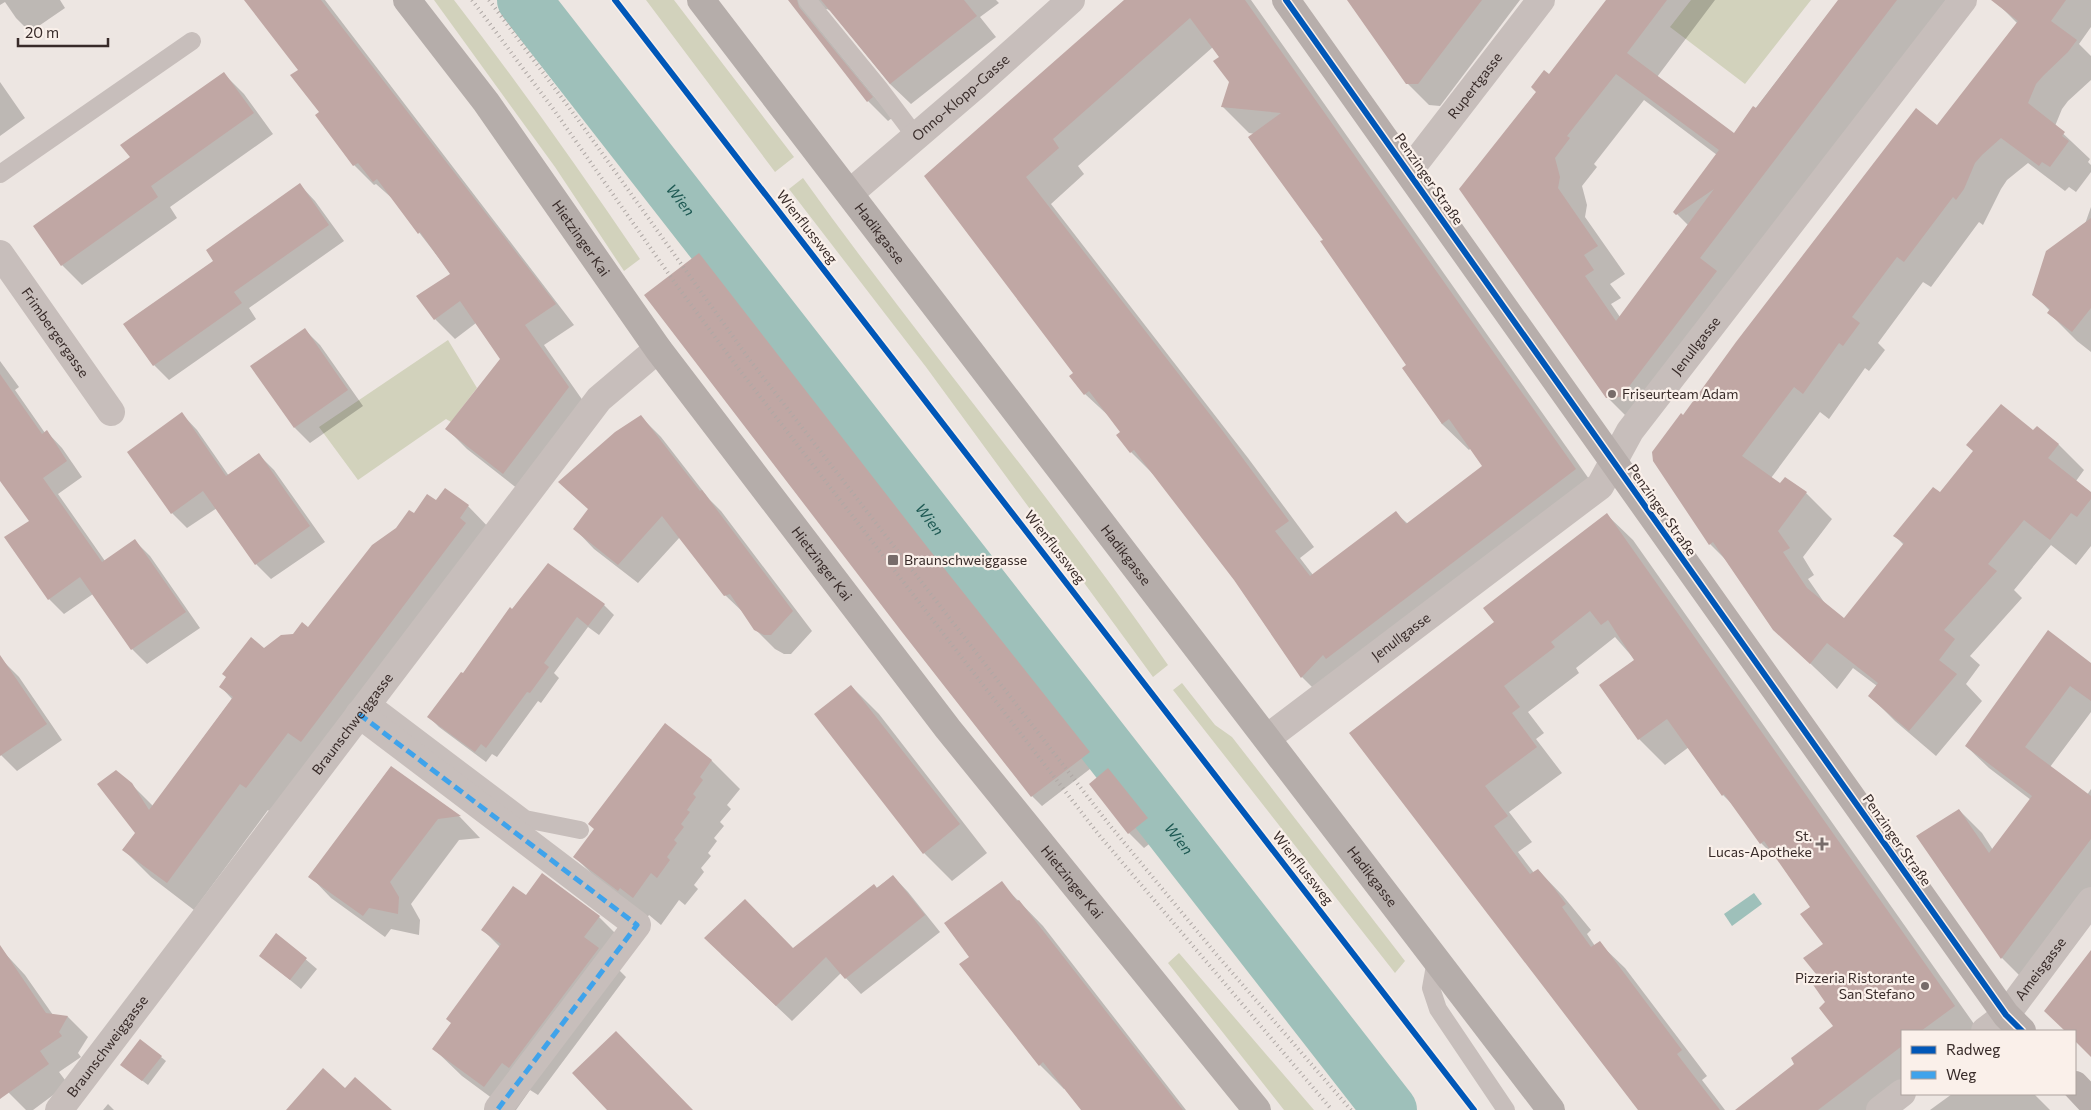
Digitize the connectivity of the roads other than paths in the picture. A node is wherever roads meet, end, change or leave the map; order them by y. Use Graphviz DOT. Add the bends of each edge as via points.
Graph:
graph roads {
  1 [pos="407,0"];
  2 [pos="701,0"];
  3 [pos="807,0"];
  4 [pos="1072,0"];
  5 [pos="1286,0"];
  6 [pos="1541,0"];
  7 [pos="1962,0"];
  8 [pos="192,41"];
  9 [pos="916,137"];
  10 [pos="1409,171"];
  11 [pos="0,174"];
  12 [pos="850,193"];
  13 [pos="0,254"];
  14 [pos="658,349"];
  15 [pos="111,412"];
  16 [pos="1613,463"];
  17 [pos="364,708"];
  18 [pos="1267,738"];
  19 [pos="580,830"];
  20 [pos="2091,901"];
  21 [pos="1436,960"];
  22 [pos="2004,1026"];
  23 [pos="2076,1086"];
  24 [pos="1901,1094"];
  25 [pos="2091,1102"];
  26 [pos="498,1109"];
  27 [pos="59,1110"];
  28 [pos="1257,1110"];
  29 [pos="1506,1110"];
  30 [pos="1551,1110"];
  31 [pos="1880,1110"];
  1 -- 14 [label="main road, Hietzinger Kai" via="486,102"];
  2 -- 12 [label="main road, Hadikgasse"];
  3 -- 9 [label="lane"];
  4 -- 9 [label="street, Onno-Klopp-Gasse"];
  5 -- 10 [label="street, Penzinger Straße"];
  6 -- 10 [label="street, Rupertgasse"];
  7 -- 16 [label="street, Jenullgasse" via="1630,431"];
  8 -- 11 [label="lane"];
  9 -- 12 [label="street, Onno-Klopp-Gasse"];
  10 -- 16 [label="street, Penzinger Straße"];
  12 -- 18 [label="main road, Hadikgasse"];
  13 -- 15 [label="street, Frimbergergasse"];
  14 -- 17 [label="street, Braunschweiggasse" via="599,399"];
  14 -- 28 [label="main road, Hietzinger Kai" via="948,729"];
  16 -- 18 [label="street, Jenullgasse" via="1600,486"];
  16 -- 22 [label="street, Penzinger Straße"];
  17 -- 19 [label="lane" via="525,819"];
  17 -- 26 [label="street" via="637,925"];
  17 -- 27 [label="street, Braunschweiggasse"];
  18 -- 21 [label="main road, Hadikgasse"];
  20 -- 22 [label="street, Ameisgasse"];
  21 -- 29 [label="lane" via="1431,988 1438,1009"];
  21 -- 30 [label="main road, Hadikgasse"];
  23 -- 25 [label="street"];
  24 -- 31 [label="street"];
}
